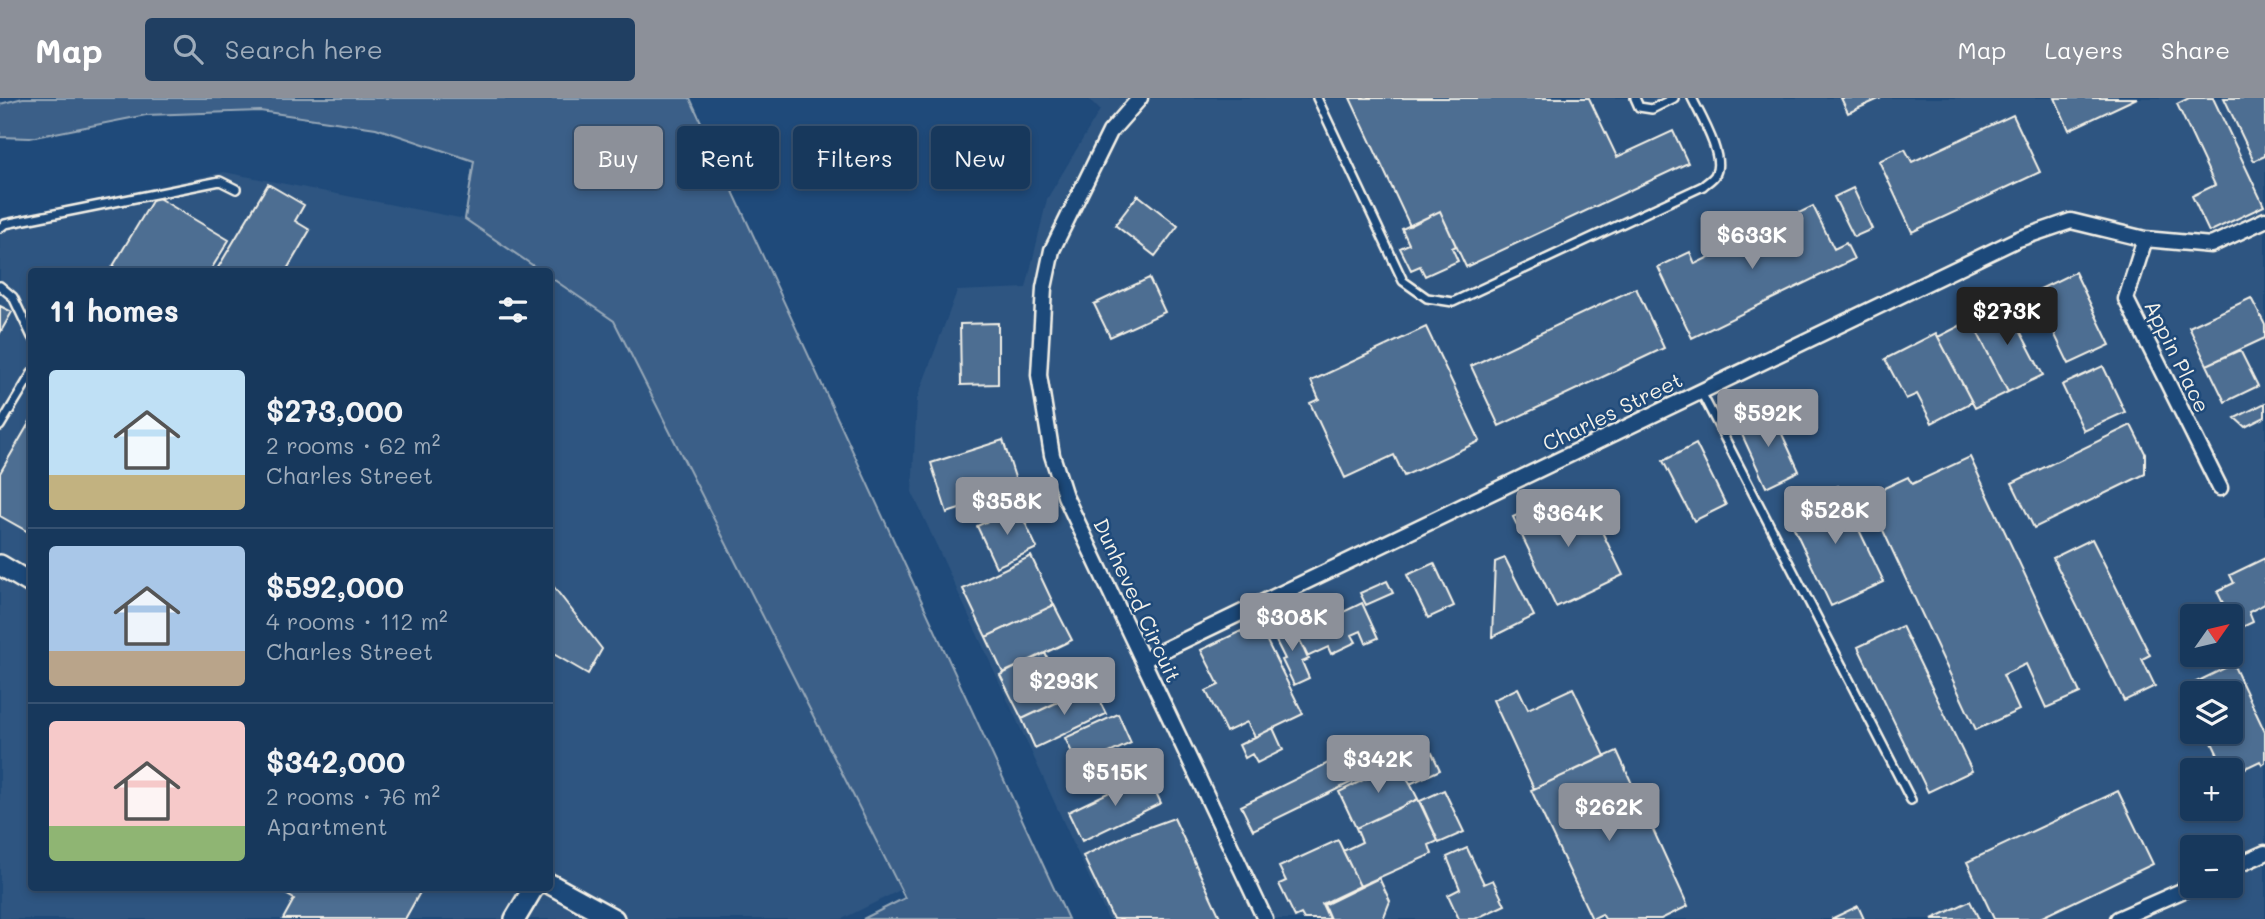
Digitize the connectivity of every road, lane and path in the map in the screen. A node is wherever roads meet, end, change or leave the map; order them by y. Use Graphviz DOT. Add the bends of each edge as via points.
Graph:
graph roads {
  1 [pos="1140,98"];
  2 [pos="1317,98"];
  3 [pos="1635,98"];
  4 [pos="1674,98"];
  5 [pos="1692,98"];
  6 [pos="236,189"];
  7 [pos="2265,220"];
  8 [pos="0,228"];
  9 [pos="2145,239"];
  10 [pos="0,286"];
  11 [pos="28,329"];
  12 [pos="28,380"];
  13 [pos="1701,392"];
  14 [pos="0,426"];
  15 [pos="2220,488"];
  16 [pos="0,565"];
  17 [pos="28,582"];
  18 [pos="1143,660"];
  19 [pos="1911,800"];
  20 [pos="2265,853"];
  21 [pos="2243,863"];
  22 [pos="553,886"];
  23 [pos="532,891"];
  24 [pos="2180,892"];
  25 [pos="515,919"];
  26 [pos="614,919"];
  27 [pos="1265,919"];
  28 [pos="2118,919"];
  1 -- 18 [label="street, Dunheved Circuit" via="1110,132 1052,250 1044,288 1039,375 1052,455 1065,496"];
  2 -- 5 [label="lane" via="1403,281 1427,298 1453,302 1703,186 1715,176 1719,164 1714,146"];
  3 -- 4 [label="lane" via="1639,107 1652,110"];
  6 -- 8 [label="lane" via="220,181"];
  7 -- 9 [label="street, Charles Street" via="2211,244"];
  9 -- 13 [label="street, Charles Street" via="2071,221 2028,236"];
  9 -- 15 [label="street, Appin Place" via="2126,299"];
  10 -- 11 [label="lane" via="13,297"];
  12 -- 14 [label="lane"];
  13 -- 18 [label="street, Charles Street"];
  13 -- 19 [label="lane"];
  16 -- 17 [label="main road"];
  18 -- 27 [label="street, Dunheved Circuit"];
  20 -- 21 [label="street"];
  22 -- 26 [label="main road"];
  23 -- 25 [label="main road"];
  24 -- 28 [label="street"];
}
